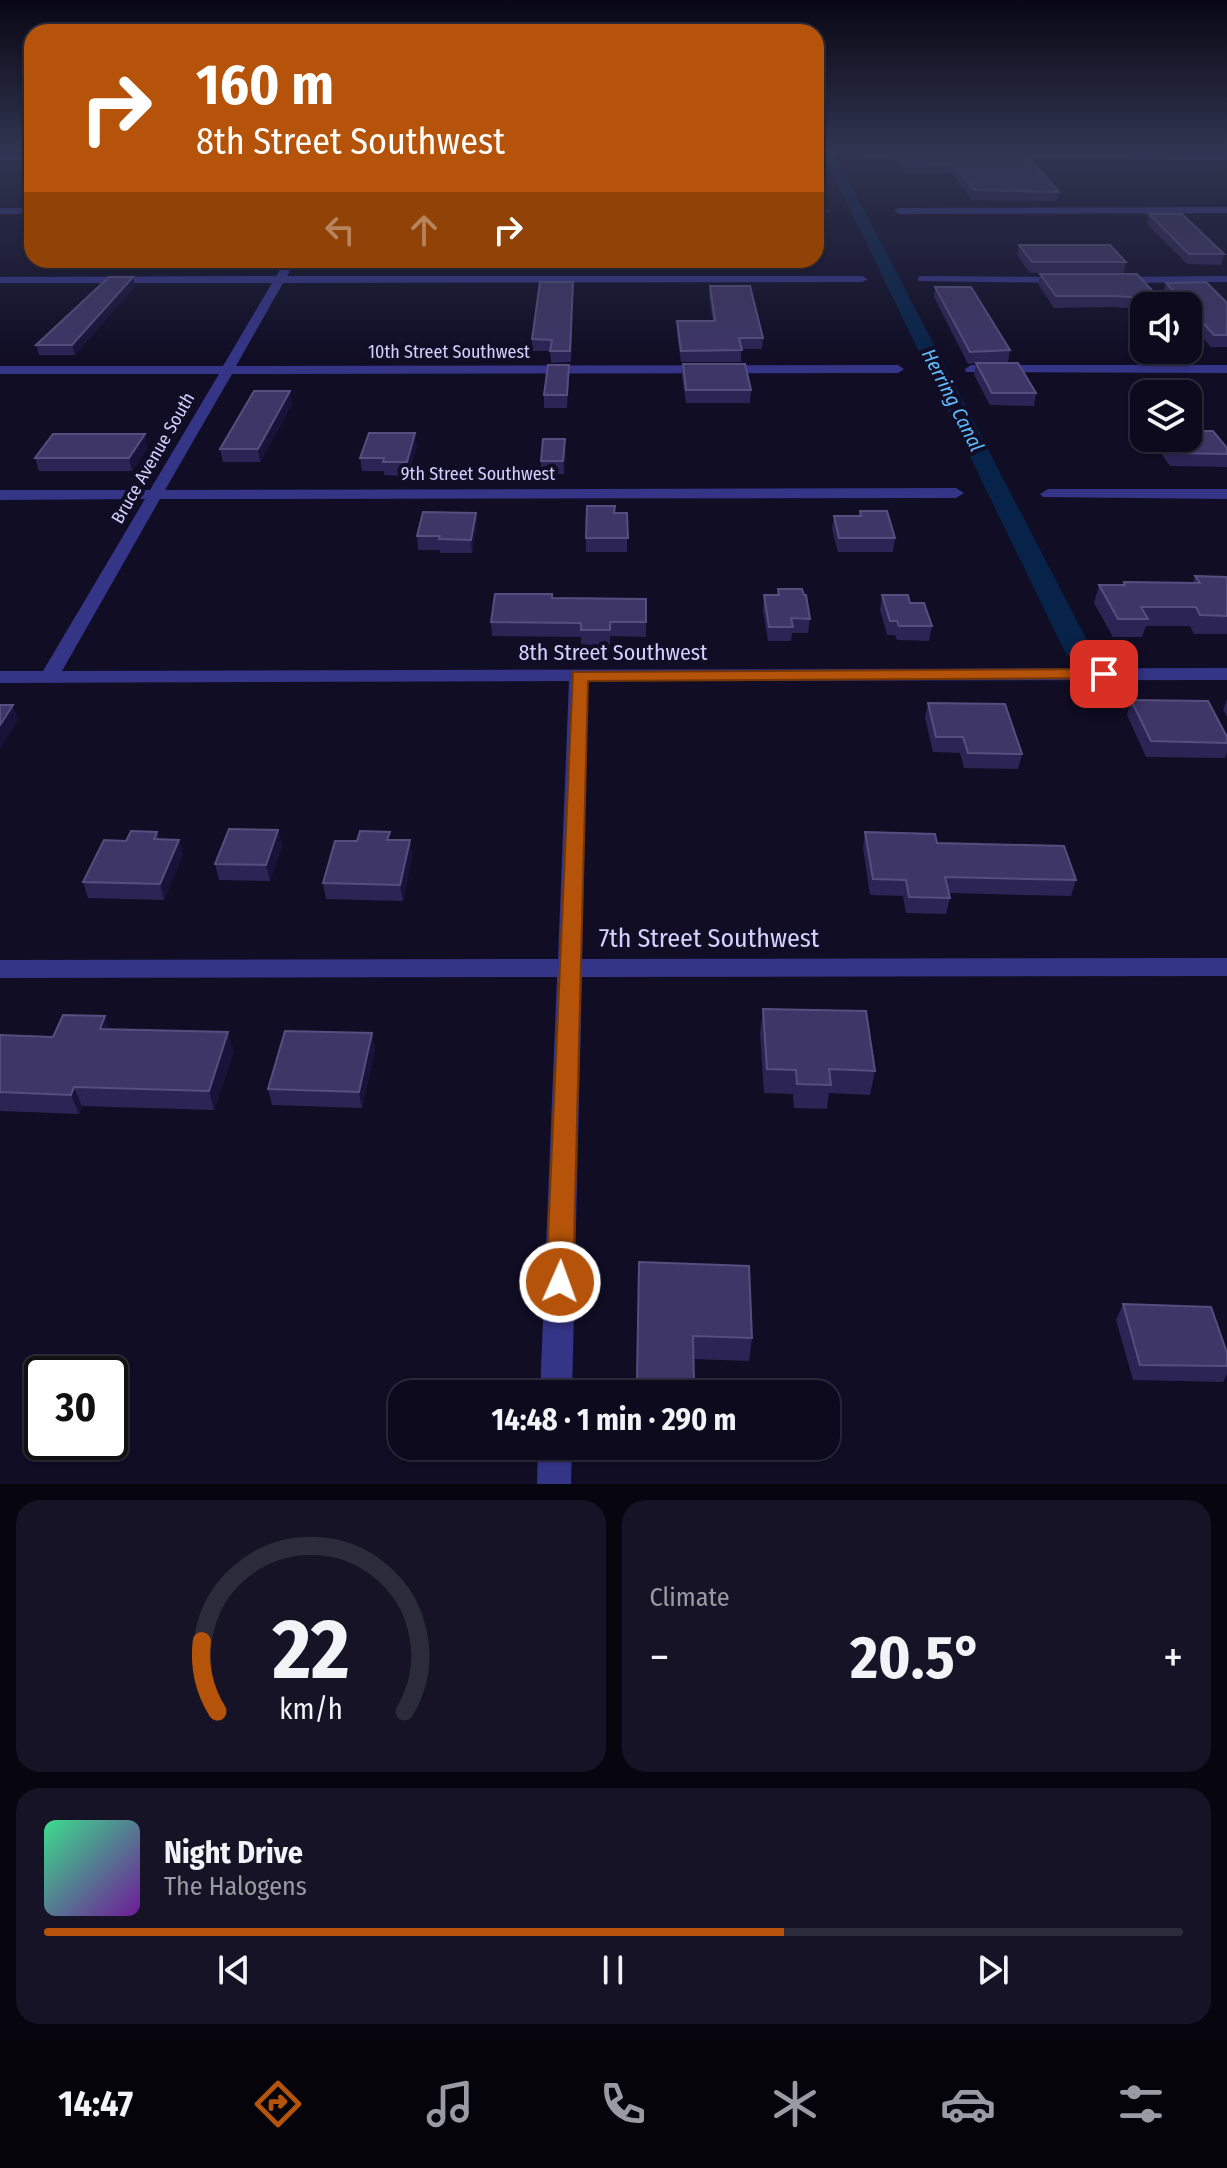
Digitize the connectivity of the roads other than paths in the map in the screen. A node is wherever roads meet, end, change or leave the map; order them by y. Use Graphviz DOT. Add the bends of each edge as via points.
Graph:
graph roads {
  1 [pos="287,268"];
  2 [pos="862,279"];
  3 [pos="922,279"];
  4 [pos="1227,279"];
  5 [pos="0,280"];
  6 [pos="280,280"];
  7 [pos="1083,280"];
  8 [pos="1099,280"];
  9 [pos="898,369"];
  10 [pos="971,369"];
  11 [pos="1227,369"];
  12 [pos="0,370"];
  13 [pos="227,370"];
  14 [pos="956,493"];
  15 [pos="1048,494"];
  16 [pos="1227,494"];
  17 [pos="0,495"];
  18 [pos="156,495"];
  19 [pos="1227,674"];
  20 [pos="579,676"];
  21 [pos="0,677"];
  22 [pos="49,677"];
  23 [pos="1227,967"];
  24 [pos="572,968"];
  25 [pos="0,969"];
  26 [pos="557,1380"];
  27 [pos="555,1460"];
  28 [pos="554,1484"];
  1 -- 6 [label="street, Bruce Avenue South"];
  2 -- 6 [label="street"];
  3 -- 7 [label="street"];
  4 -- 8 [label="street"];
  5 -- 6 [label="street"];
  6 -- 13 [label="street, Bruce Avenue South"];
  9 -- 13 [label="street, 10th Street Southwest"];
  10 -- 11 [label="street"];
  12 -- 13 [label="street, 10th Street Southwest"];
  13 -- 18 [label="street, Bruce Avenue South"];
  14 -- 18 [label="street, 9th Street Southwest"];
  15 -- 16 [label="street"];
  17 -- 18 [label="street, 9th Street Southwest"];
  18 -- 22 [label="street, Bruce Avenue South"];
  19 -- 20 [label="street, 8th Street Southwest"];
  20 -- 22 [label="street, 8th Street Southwest"];
  20 -- 24 [label="street"];
  21 -- 22 [label="street, 8th Street Southwest"];
  23 -- 24 [label="street, 7th Street Southwest"];
  24 -- 25 [label="street, 7th Street Southwest"];
  24 -- 26 [label="street"];
  27 -- 28 [label="street"];
}
